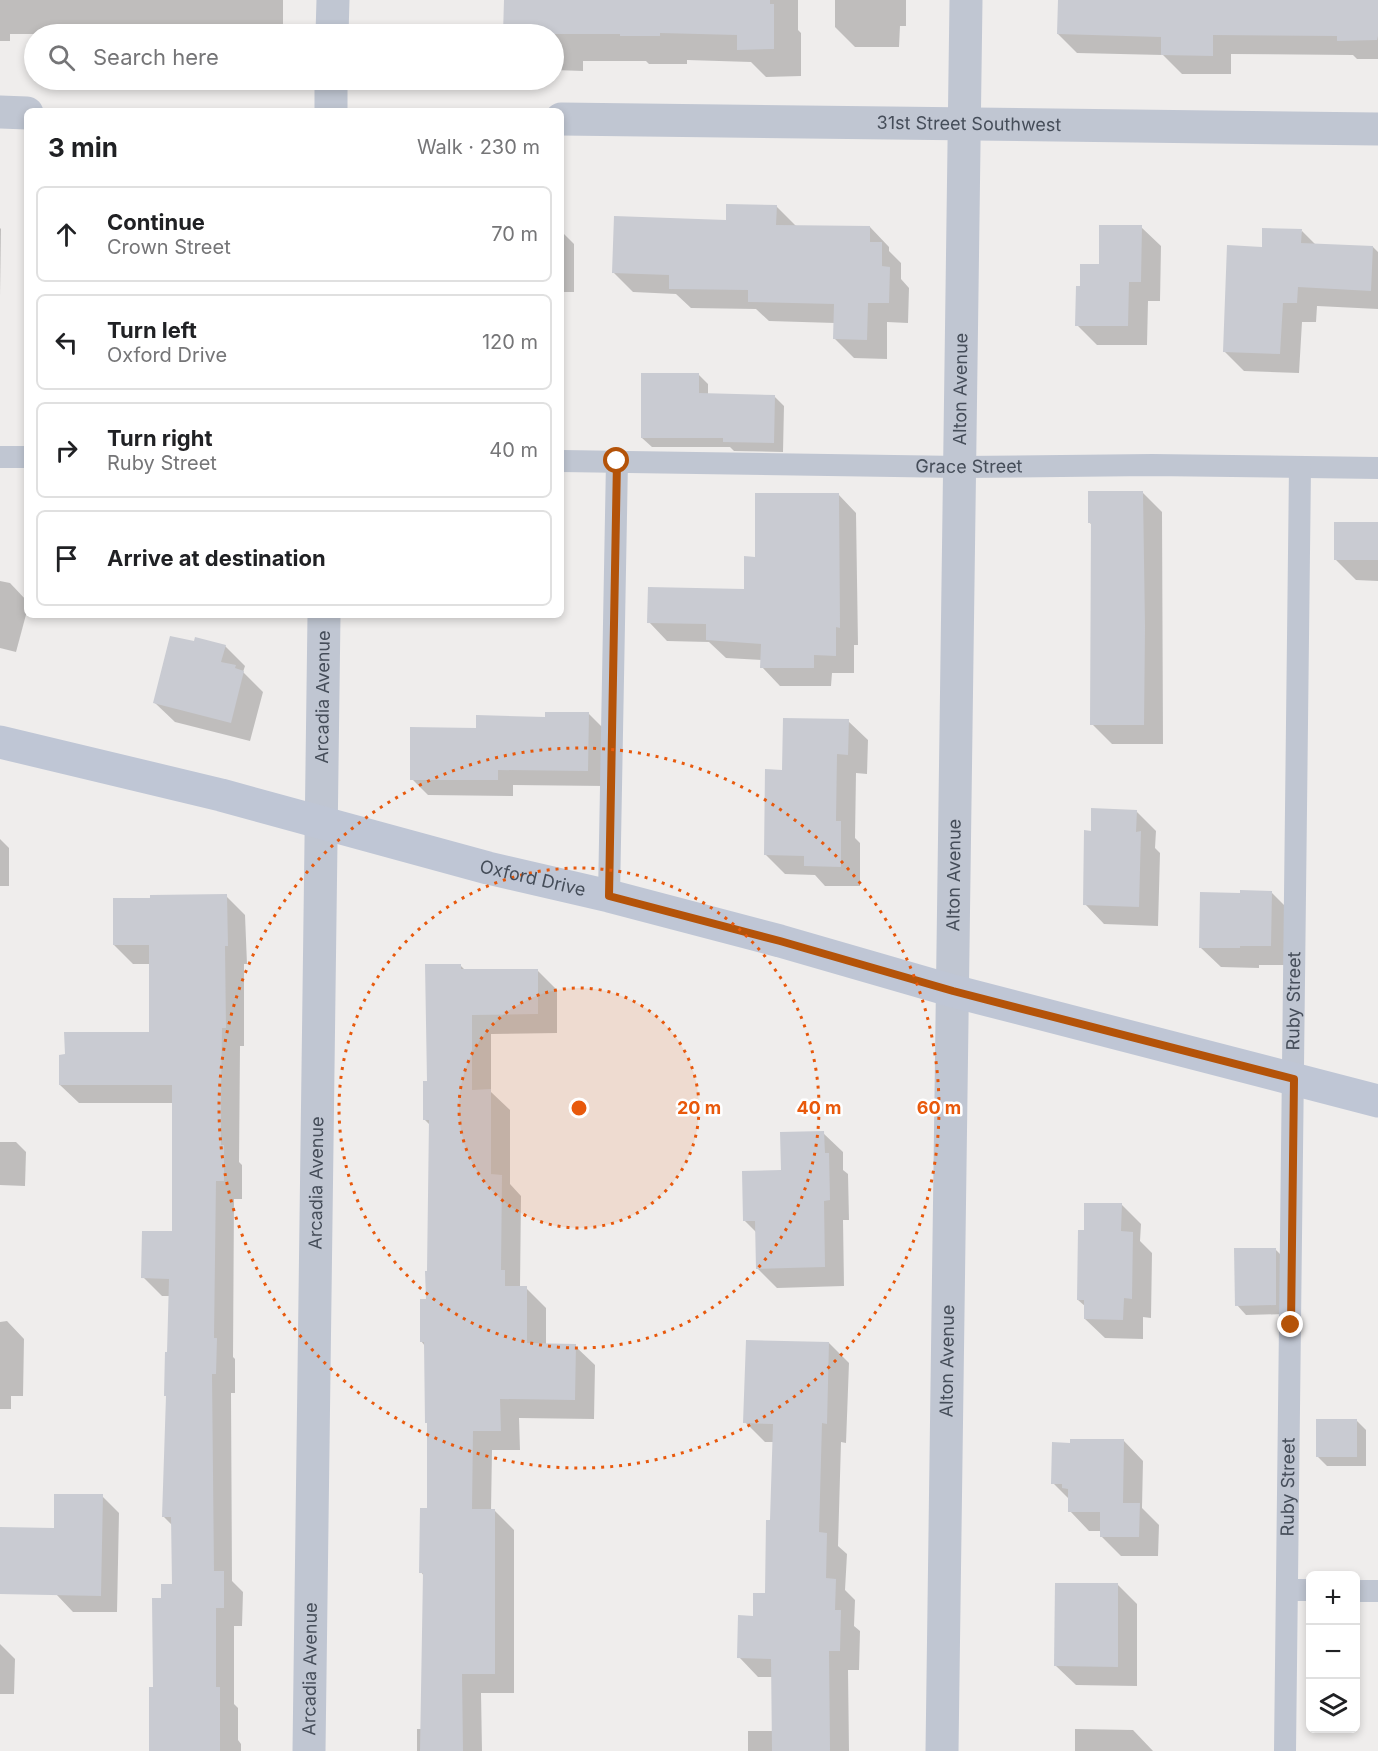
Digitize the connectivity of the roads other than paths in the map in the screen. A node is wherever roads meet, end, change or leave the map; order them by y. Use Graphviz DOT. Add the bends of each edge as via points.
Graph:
graph roads {
  1 [pos="333,0"];
  2 [pos="966,0"];
  3 [pos="332,24"];
  4 [pos="332,90"];
  5 [pos="331,108"];
  6 [pos="0,112"];
  7 [pos="24,113"];
  8 [pos="564,119"];
  9 [pos="965,124"];
  10 [pos="1378,129"];
  11 [pos="0,457"];
  12 [pos="24,457"];
  13 [pos="564,461"];
  14 [pos="617,461"];
  15 [pos="960,467"];
  16 [pos="1300,467"];
  17 [pos="1378,468"];
  18 [pos="324,618"];
  19 [pos="0,742"];
  20 [pos="321,823"];
  21 [pos="609,896"];
  22 [pos="953,991"];
  23 [pos="1294,1079"];
  24 [pos="1378,1101"];
  25 [pos="1287,1590"];
  26 [pos="1306,1590"];
  27 [pos="1360,1591"];
  28 [pos="1378,1591"];
  29 [pos="309,1751"];
  30 [pos="942,1751"];
  31 [pos="1285,1751"];
  1 -- 3 [label="street"];
  2 -- 9 [label="street, Alton Avenue"];
  4 -- 5 [label="street"];
  6 -- 7 [label="street"];
  8 -- 9 [label="street, 31st Street Southwest"];
  9 -- 10 [label="street, 31st Street Southwest"];
  9 -- 15 [label="street, Alton Avenue"];
  11 -- 12 [label="lane"];
  13 -- 14 [label="lane, Grace Street"];
  14 -- 15 [label="lane, Grace Street"];
  14 -- 21 [label="lane"];
  15 -- 16 [label="lane, Grace Street"];
  15 -- 22 [label="street, Alton Avenue"];
  16 -- 17 [label="lane, Grace Street"];
  16 -- 23 [label="lane, Ruby Street"];
  18 -- 20 [label="street, Arcadia Avenue"];
  19 -- 20 [label="main road, Oxford Drive"];
  20 -- 21 [label="main road, Oxford Drive"];
  20 -- 29 [label="street, Arcadia Avenue"];
  21 -- 22 [label="main road, Oxford Drive"];
  22 -- 23 [label="main road, Oxford Drive"];
  22 -- 30 [label="street, Alton Avenue"];
  23 -- 24 [label="main road, Oxford Drive"];
  23 -- 25 [label="lane, Ruby Street"];
  25 -- 26 [label="lane"];
  25 -- 31 [label="lane, Ruby Street"];
  27 -- 28 [label="lane"];
}
